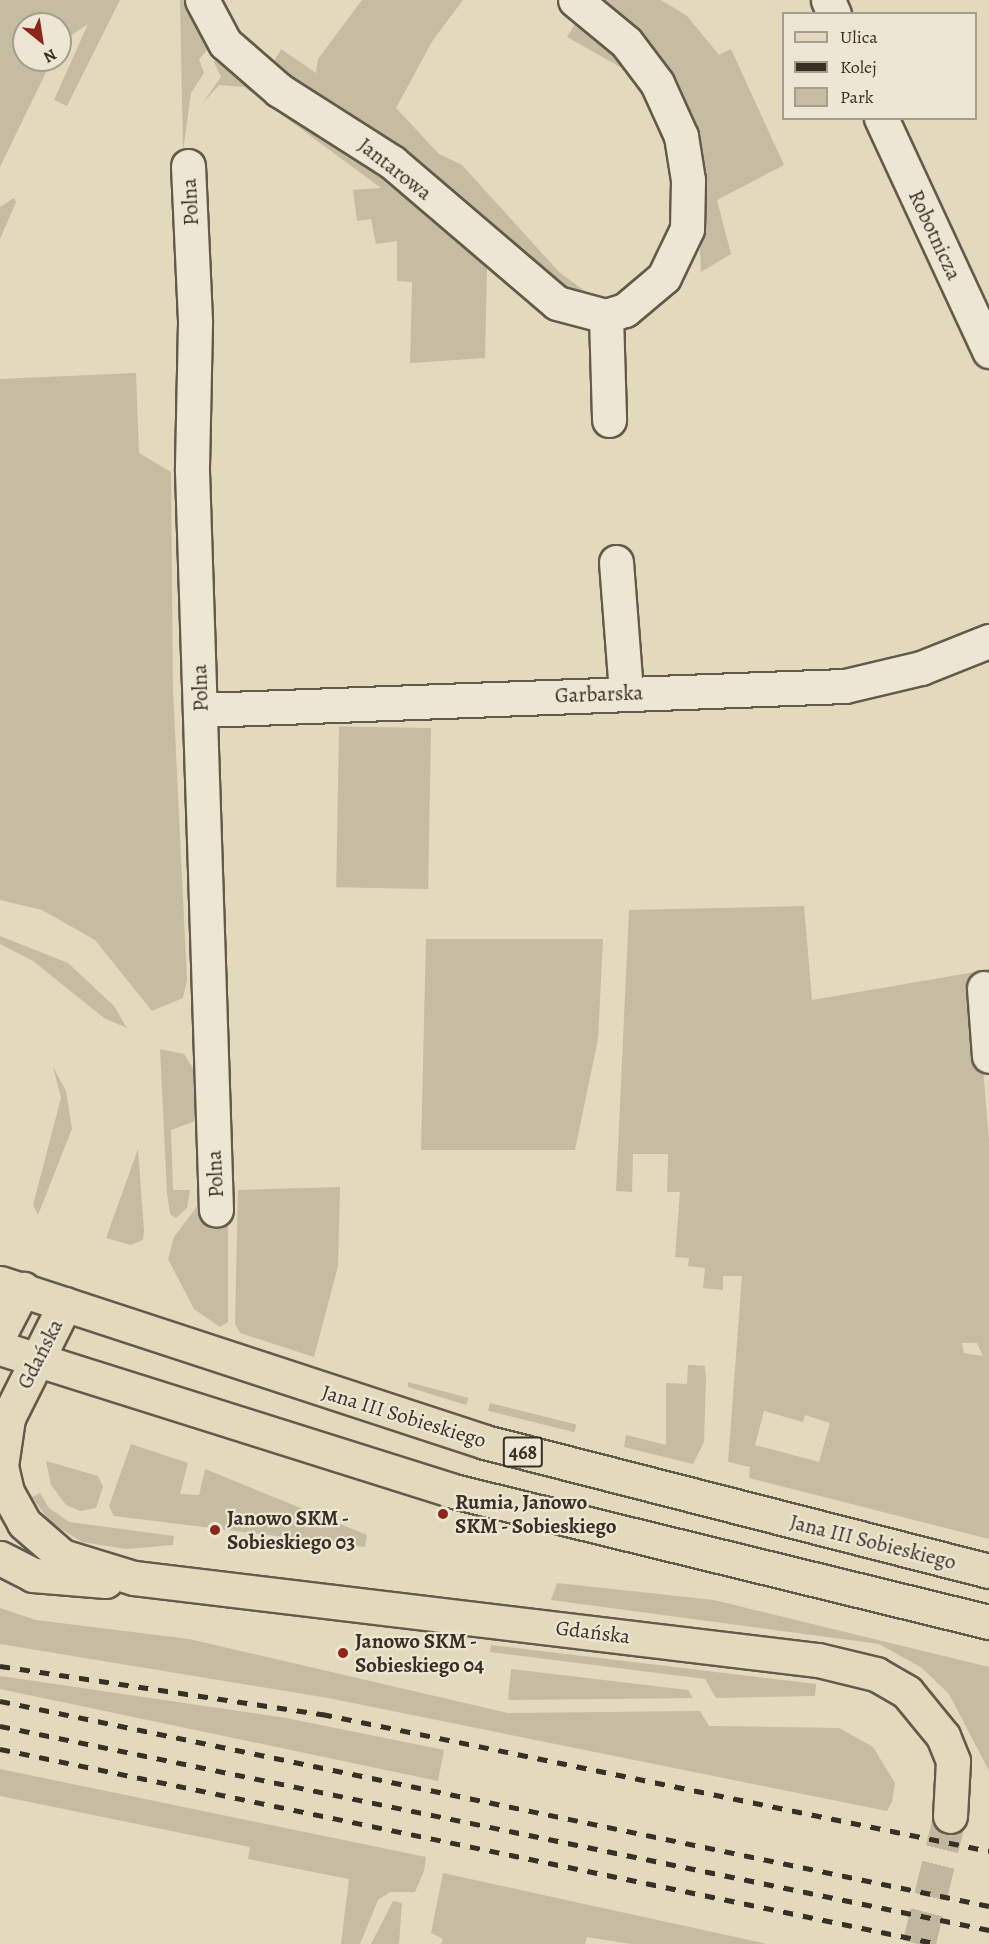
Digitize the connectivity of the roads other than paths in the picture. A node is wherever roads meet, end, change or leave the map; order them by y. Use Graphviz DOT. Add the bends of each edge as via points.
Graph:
graph roads {
  1 [pos="202,0"];
  2 [pos="575,0"];
  3 [pos="882,120"];
  4 [pos="188,166"];
  5 [pos="606,316"];
  6 [pos="989,351"];
  7 [pos="609,420"];
  8 [pos="616,562"];
  9 [pos="989,641"];
  10 [pos="626,693"];
  11 [pos="202,710"];
  12 [pos="984,988"];
  13 [pos="989,1056"];
  14 [pos="216,1210"];
  15 [pos="11,1286"];
  16 [pos="65,1304"];
  17 [pos="0,1333"];
  18 [pos="0,1348"];
  19 [pos="36,1360"];
  20 [pos="0,1558"];
  21 [pos="989,1571"];
  22 [pos="134,1578"];
  23 [pos="989,1622"];
  24 [pos="950,1816"];
  1 -- 5 [label="street, Jantarowa" via="225,43 279,90 392,162 557,303"];
  2 -- 5 [label="street" via="626,42 657,82 681,136 688,180 687,229 664,277 625,310"];
  3 -- 6 [label="street, Robotnicza"];
  4 -- 11 [label="street, Polna"];
  5 -- 7 [label="street"];
  8 -- 10 [label="street"];
  9 -- 10 [label="street, Garbarska" via="921,668 845,686"];
  10 -- 11 [label="street, Garbarska"];
  11 -- 14 [label="street, Polna"];
  12 -- 13 [label="street"];
  15 -- 16 [label="main road, Jana III Sobieskiego / 468"];
  15 -- 17 [label="main road"];
  16 -- 19 [label="main road, Gdańska"];
  16 -- 21 [label="main road, Jana III Sobieskiego / 468" via="485,1442"];
  18 -- 19 [label="main road"];
  19 -- 22 [label="main road, Gdańska" via="8,1418 1,1466 7,1492 37,1538 62,1556"];
  19 -- 23 [label="main road" via="439,1487"];
  20 -- 22 [label="main road, Gdańska" via="33,1575 59,1580"];
  22 -- 24 [label="main road, Gdańska" via="818,1660 876,1674 907,1692 943,1736 953,1761"];
}
